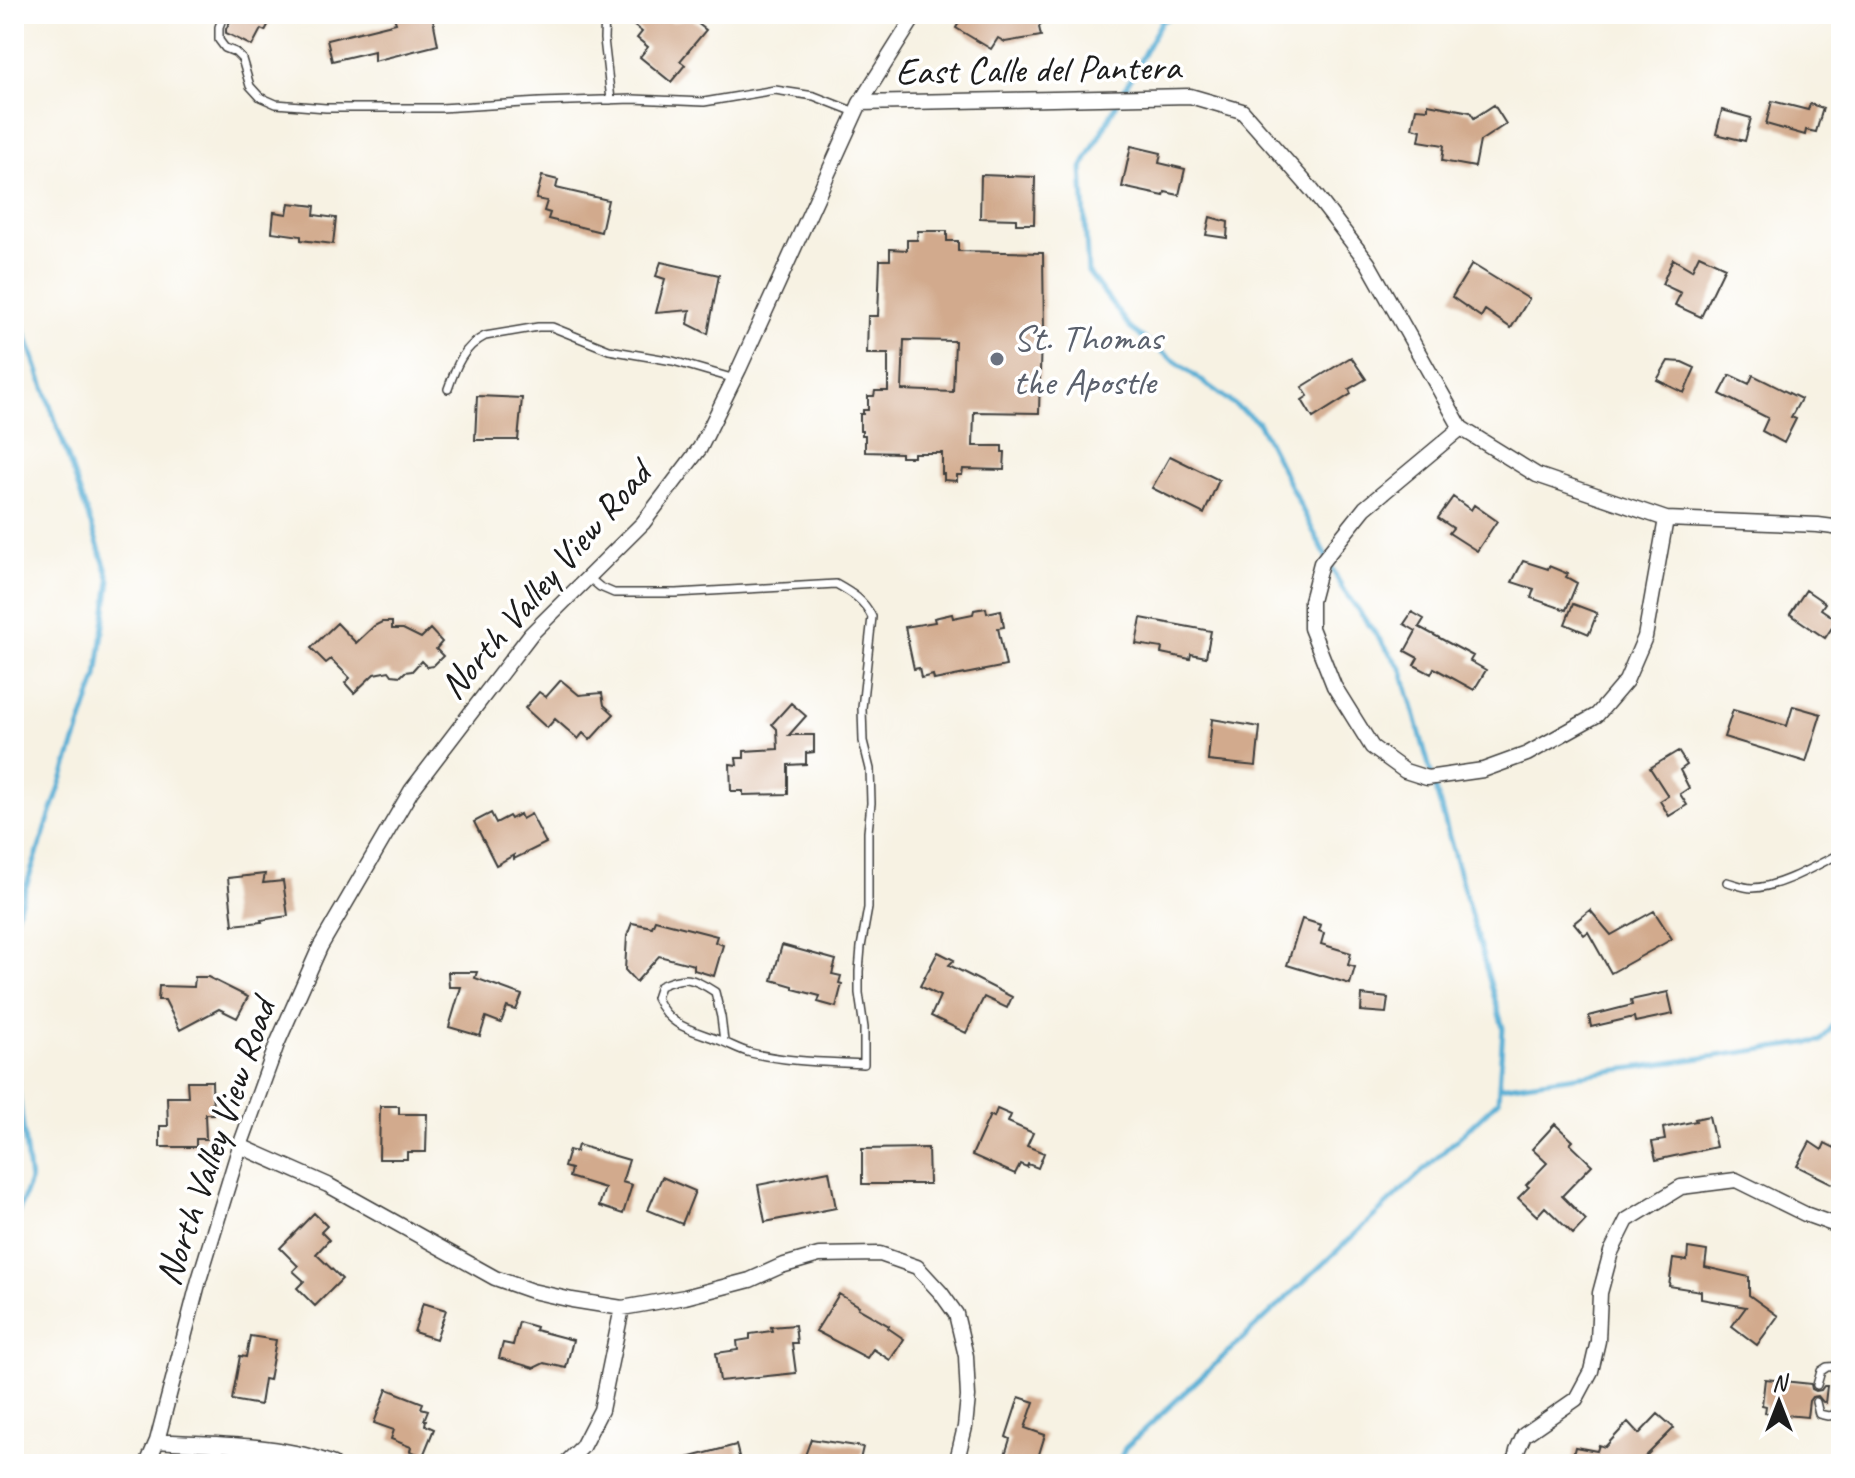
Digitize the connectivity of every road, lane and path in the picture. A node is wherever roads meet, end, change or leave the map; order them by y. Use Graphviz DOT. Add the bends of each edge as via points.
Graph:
graph roads {
  1 [pos="224,14"];
  2 [pos="605,14"];
  3 [pos="916,14"];
  4 [pos="611,100"];
  5 [pos="858,107"];
  6 [pos="735,379"];
  7 [pos="448,389"];
  8 [pos="1461,428"];
  9 [pos="1666,519"];
  10 [pos="1841,528"];
  11 [pos="588,577"];
  12 [pos="1841,853"];
  13 [pos="1727,882"];
  14 [pos="724,1041"];
  15 [pos="240,1146"];
  16 [pos="1841,1227"];
  17 [pos="622,1308"];
  18 [pos="1841,1366"];
  19 [pos="1817,1385"];
  20 [pos="1816,1402"];
  21 [pos="1841,1414"];
  22 [pos="157,1441"];
  23 [pos="147,1464"];
  24 [pos="333,1464"];
  25 [pos="565,1464"];
  26 [pos="956,1464"];
  27 [pos="1514,1464"];
  1 -- 4 [label="lane" via="219,40 242,59 250,86 276,104 441,108"];
  2 -- 4 [label="lane"];
  3 -- 5 [label="street, North Valley View Road"];
  4 -- 5 [label="lane" via="704,102 775,90"];
  5 -- 6 [label="street, North Valley View Road"];
  5 -- 8 [label="street, East Calle del Pantera" via="1190,96 1242,111 1368,263"];
  6 -- 7 [label="lane" via="609,350 552,327 538,327 478,340 461,356"];
  6 -- 11 [label="street, North Valley View Road" via="700,448 643,523"];
  8 -- 9 [label="street, East Calle del Pantera" via="1537,475"];
  8 -- 9 [label="street" via="1365,508 1321,563 1311,601 1311,628 1334,686 1372,747 1405,771 1427,778 1483,770 1527,754 1597,715 1626,681 1645,637"];
  9 -- 10 [label="street, East Calle del Pantera"];
  11 -- 14 [label="lane" via="614,593 836,584 855,594 872,617 862,708 871,803 868,908 859,982 864,1064 748,1053"];
  11 -- 15 [label="street, North Valley View Road" via="531,634 411,791 320,947"];
  12 -- 13 [label="lane" via="1765,885 1751,888"];
  14 -- 14 [label="lane" via="715,992 697,980 677,979 660,986 656,998 677,1025"];
  15 -- 17 [label="street" via="328,1185 495,1278 532,1291"];
  15 -- 22 [label="street, North Valley View Road"];
  16 -- 27 [label="street" via="1736,1180 1681,1187 1627,1220 1600,1293 1591,1371 1576,1399 1524,1435"];
  17 -- 25 [label="street" via="601,1410 582,1447"];
  17 -- 26 [label="street" via="750,1280 819,1255 880,1254 917,1267 956,1314 966,1356 968,1397"];
  18 -- 19 [label="lane" via="1821,1371"];
  20 -- 21 [label="lane" via="1819,1414"];
  22 -- 23 [label="street, North Valley View Road"];
  22 -- 24 [label="street" via="263,1449"];
}
